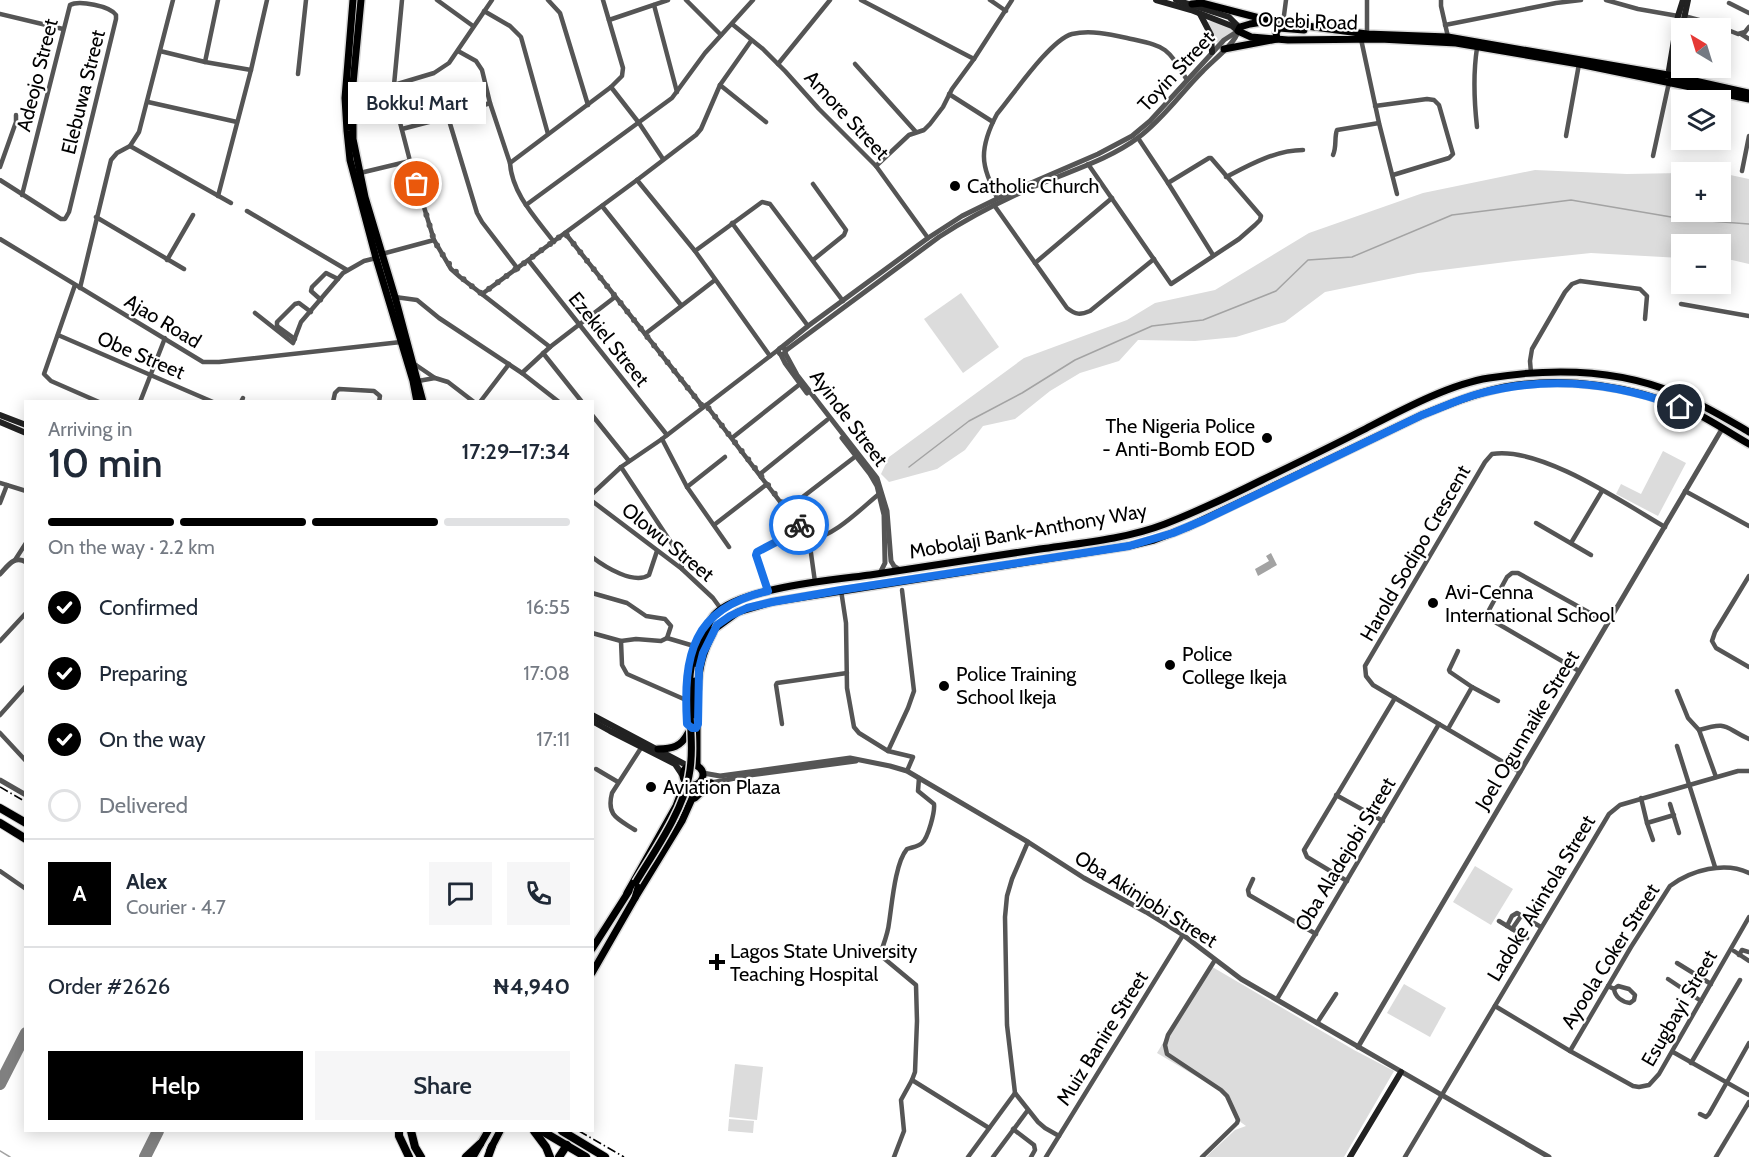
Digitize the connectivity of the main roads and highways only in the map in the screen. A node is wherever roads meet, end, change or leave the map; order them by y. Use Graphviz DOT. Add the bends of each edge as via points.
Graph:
graph roads {
  1 [pos="353,0"];
  2 [pos="361,0"];
  3 [pos="1156,0"];
  4 [pos="1176,0"];
  5 [pos="1683,0"];
  6 [pos="1688,0"];
  7 [pos="1192,4"];
  8 [pos="1200,14"];
  9 [pos="1681,16"];
  10 [pos="1269,21"];
  11 [pos="1311,27"];
  12 [pos="1238,31"];
  13 [pos="1364,36"];
  14 [pos="1277,39"];
  15 [pos="1224,49"];
  16 [pos="1212,52"];
  17 [pos="351,59"];
  18 [pos="1671,64"];
  19 [pos="1671,69"];
  20 [pos="1654,72"];
  21 [pos="1685,79"];
  22 [pos="1669,80"];
  23 [pos="1749,93"];
  24 [pos="1749,99"];
  25 [pos="379,256"];
  26 [pos="416,400"];
  27 [pos="423,400"];
  28 [pos="0,415"];
  29 [pos="1382,420"];
  30 [pos="0,422"];
  31 [pos="24,424"];
  32 [pos="1388,431"];
  33 [pos="24,432"];
  34 [pos="1359,432"];
  35 [pos="1749,432"];
  36 [pos="1365,442"];
  37 [pos="1749,444"];
  38 [pos="914,568"];
  39 [pos="915,579"];
  40 [pos="712,616"];
  41 [pos="712,628"];
  42 [pos="594,716"];
  43 [pos="594,722"];
  44 [pos="687,724"];
  45 [pos="698,724"];
  46 [pos="688,734"];
  47 [pos="658,749"];
  48 [pos="692,766"];
  49 [pos="684,779"];
  50 [pos="711,783"];
  51 [pos="698,784"];
  52 [pos="691,802"];
  53 [pos="0,808"];
  54 [pos="671,815"];
  55 [pos="24,821"];
  56 [pos="682,821"];
  57 [pos="0,824"];
  58 [pos="24,838"];
  59 [pos="637,883"];
  60 [pos="627,893"];
  61 [pos="635,898"];
  62 [pos="594,946"];
  63 [pos="594,970"];
  64 [pos="1401,1072"];
  65 [pos="399,1132"];
  66 [pos="411,1132"];
  67 [pos="487,1132"];
  68 [pos="499,1132"];
  69 [pos="535,1132"];
  70 [pos="544,1132"];
  71 [pos="564,1132"];
  72 [pos="480,1144"];
  73 [pos="563,1144"];
  74 [pos="492,1146"];
  75 [pos="409,1157"];
  76 [pos="421,1157"];
  77 [pos="466,1157"];
  78 [pos="472,1157"];
  79 [pos="487,1157"];
  80 [pos="551,1157"];
  81 [pos="559,1157"];
  82 [pos="586,1157"];
  83 [pos="605,1157"];
  84 [pos="1350,1157"];
  1 -- 17 [label="main road"];
  2 -- 17 [label="main road"];
  3 -- 8 [label="main road"];
  4 -- 7 [label="main road"];
  5 -- 9 [label="main road"];
  6 -- 9 [label="main road"];
  7 -- 10 [label="main road" via="1202,3"];
  7 -- 12 [label="main road" via="1229,17"];
  8 -- 12 [label="main road"];
  8 -- 16 [label="main road" via="1211,35"];
  10 -- 11 [label="main road, Opebi Road"];
  10 -- 12 [label="main road, Opebi Road" via="1240,27"];
  11 -- 13 [label="main road, Opebi Road"];
  11 -- 14 [label="main road" via="1279,28"];
  12 -- 14 [label="main road, Opebi Road" via="1251,37"];
  13 -- 14 [label="main road, Opebi Road"];
  13 -- 20 [label="main road, Opebi Road" via="1448,37"];
  13 -- 22 [label="main road, Opebi Road" via="1456,43"];
  14 -- 15 [label="main road"];
  17 -- 25 [label="main road" via="353,140"];
  17 -- 25 [label="main road" via="345,98 350,160"];
  18 -- 20 [label="main road"];
  19 -- 22 [label="main road"];
  20 -- 22 [label="main road, Opebi Road"];
  21 -- 22 [label="main road, Opebi Road"];
  21 -- 23 [label="main road, Opebi Road"];
  22 -- 24 [label="main road, Opebi Road"];
  25 -- 26 [label="main road"];
  25 -- 27 [label="main road" via="395,297"];
  28 -- 31 [label="main road"];
  29 -- 32 [label="main road" via="1376,426 1377,432"];
  29 -- 34 [label="main road, Mobolaji Bank-Anthony Way"];
  29 -- 35 [label="main road, Mobolaji Bank-Anthony Way" via="1474,381 1531,373 1581,372 1663,388"];
  30 -- 33 [label="main road"];
  32 -- 36 [label="main road, Mobolaji Bank-Anthony Way"];
  32 -- 37 [label="main road, Mobolaji Bank-Anthony Way" via="1477,394 1515,386 1570,383 1648,395 1691,411"];
  34 -- 36 [label="main road" via="1373,432"];
  34 -- 38 [label="main road, Mobolaji Bank-Anthony Way" via="1222,500 1132,534"];
  36 -- 39 [label="main road, Mobolaji Bank-Anthony Way" via="1154,540"];
  38 -- 39 [label="main road"];
  38 -- 40 [label="main road, Mobolaji Bank-Anthony Way" via="768,591 742,598"];
  39 -- 41 [label="main road, Mobolaji Bank-Anthony Way" via="755,605"];
  40 -- 41 [label="main road, Mobolaji Bank-Anthony Way"];
  40 -- 44 [label="main road" via="694,646 688,668"];
  41 -- 45 [label="main road" via="699,669"];
  41 -- 59 [label="main road, Mobolaji Bank-Anthony Way, bridge" via="696,669 690,788 680,813"];
  42 -- 47 [label="main road"];
  43 -- 49 [label="main road" via="675,764"];
  44 -- 45 [label="main road" via="694,728"];
  44 -- 46 [label="main road"];
  45 -- 48 [label="main road"];
  46 -- 47 [label="main road" via="678,746"];
  46 -- 48 [label="main road"];
  47 -- 48 [label="main road"];
  48 -- 49 [label="main road" via="685,769"];
  48 -- 51 [label="main road" via="703,773"];
  49 -- 51 [label="main road" via="690,785"];
  49 -- 54 [label="main road"];
  50 -- 52 [label="main road"];
  51 -- 52 [label="main road"];
  52 -- 56 [label="main road"];
  53 -- 55 [label="highway"];
  54 -- 56 [label="main road"];
  54 -- 60 [label="main road"];
  56 -- 61 [label="main road"];
  57 -- 58 [label="highway"];
  59 -- 60 [label="main road, Mobolaji Bank-Anthony Way"];
  59 -- 61 [label="main road, Mobolaji Bank-Anthony Way"];
  60 -- 62 [label="main road, Mobolaji Bank-Anthony Way"];
  61 -- 63 [label="main road, Mobolaji Bank-Anthony Way"];
  64 -- 84 [label="main road"];
  65 -- 75 [label="highway"];
  66 -- 76 [label="highway"];
  67 -- 72 [label="main road"];
  68 -- 74 [label="main road"];
  69 -- 80 [label="highway"];
  70 -- 73 [label="highway"];
  71 -- 83 [label="highway"];
  72 -- 77 [label="highway"];
  72 -- 78 [label="main road"];
  73 -- 80 [label="highway"];
  73 -- 81 [label="highway"];
  73 -- 82 [label="highway"];
  74 -- 79 [label="highway"];
}
